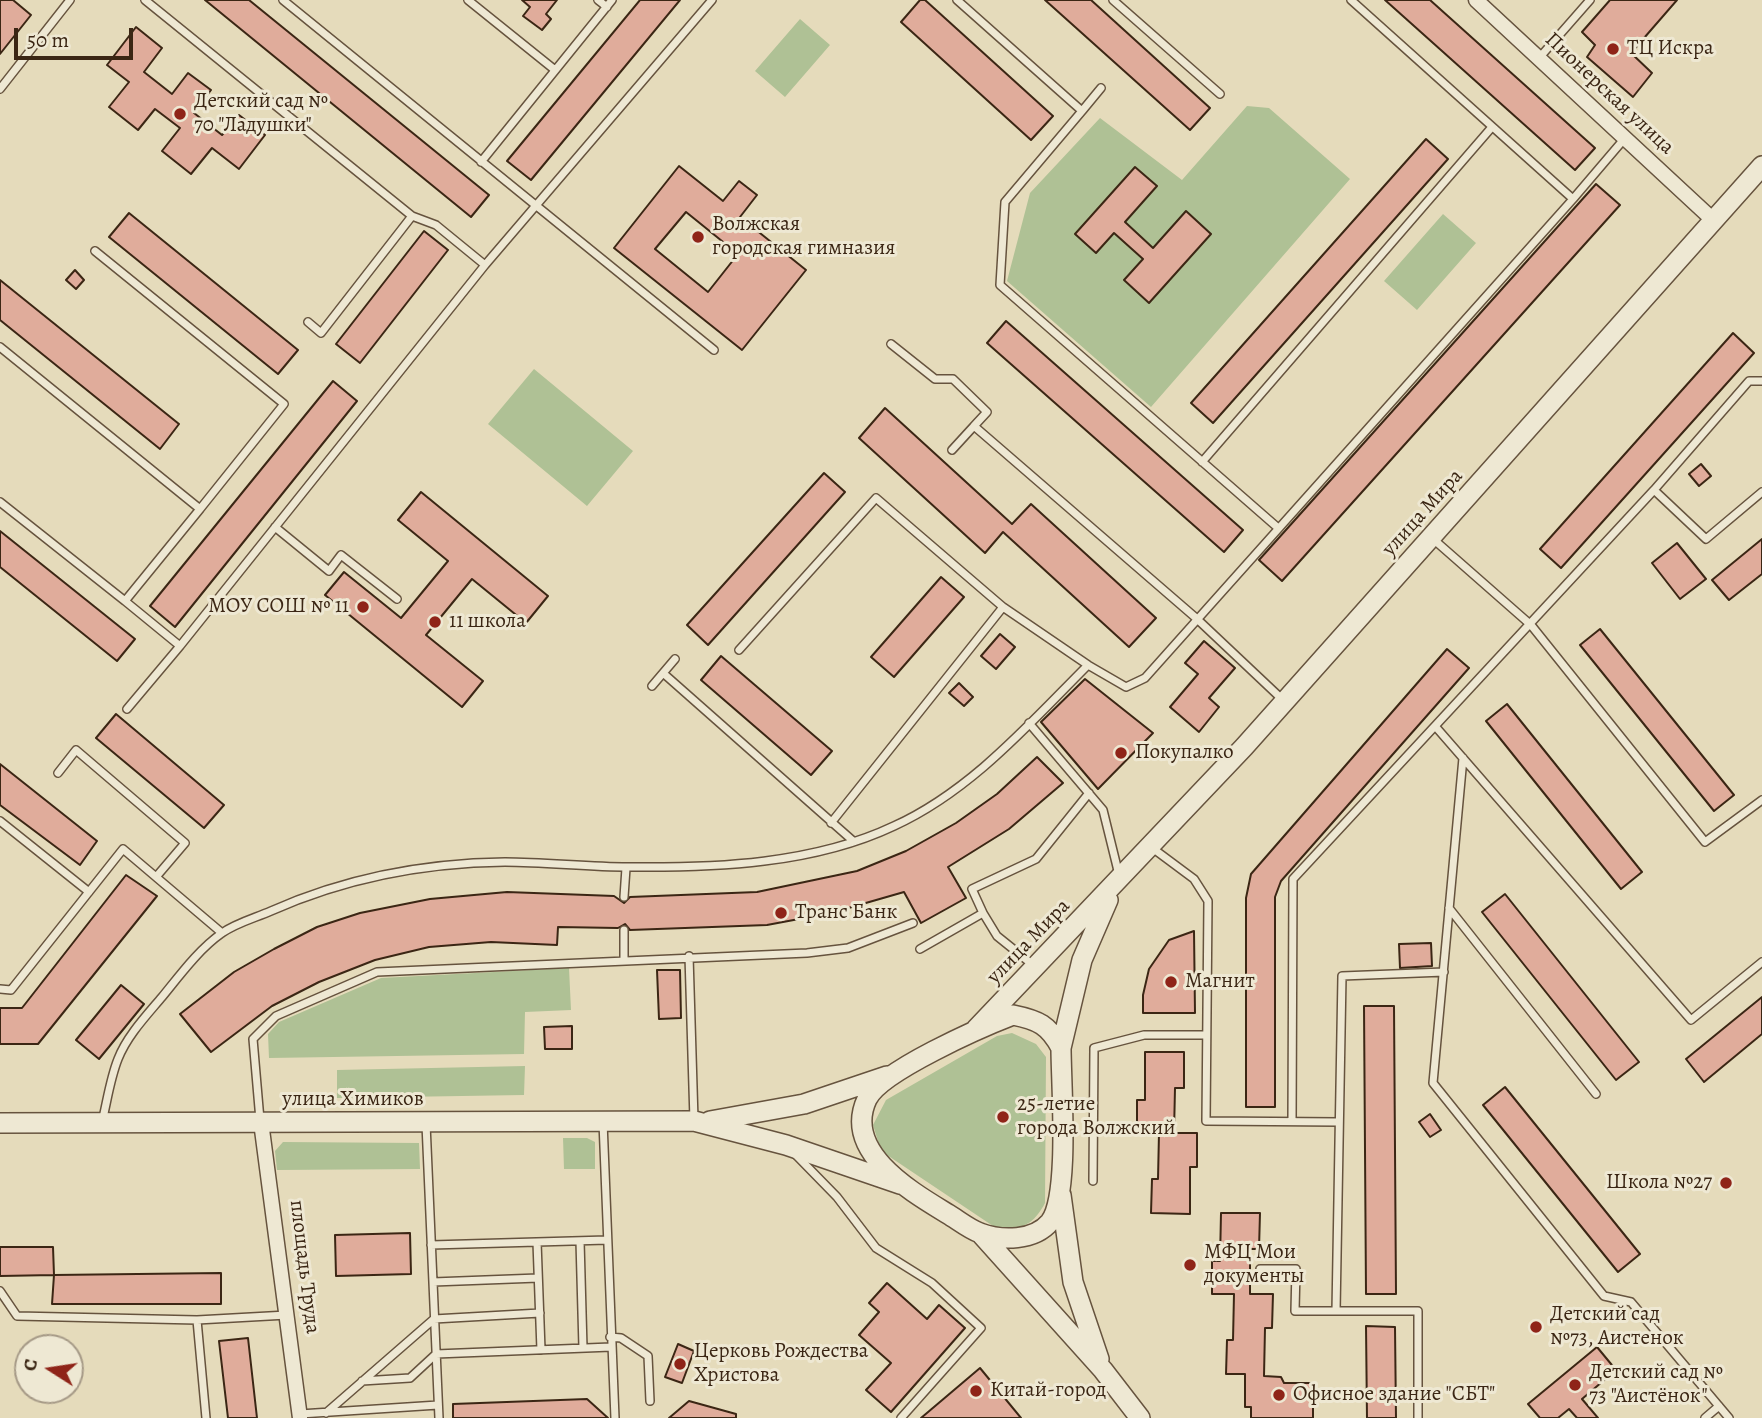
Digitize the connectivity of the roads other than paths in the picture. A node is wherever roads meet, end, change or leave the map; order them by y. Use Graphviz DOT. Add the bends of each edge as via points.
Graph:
graph roads {
  1 [pos="71,0"];
  2 [pos="145,0"];
  3 [pos="283,0"];
  4 [pos="468,0"];
  5 [pos="598,0"];
  6 [pos="712,0"];
  7 [pos="957,0"];
  8 [pos="1113,0"];
  9 [pos="1351,0"];
  10 [pos="1476,0"];
  11 [pos="1590,0"];
  12 [pos="609,3"];
  13 [pos="1540,57"];
  14 [pos="555,70"];
  15 [pos="1101,88"];
  16 [pos="0,89"];
  17 [pos="1220,94"];
  18 [pos="1082,111"];
  19 [pos="1492,127"];
  20 [pos="1626,138"];
  21 [pos="481,162"];
  22 [pos="1762,166"];
  23 [pos="1573,199"];
  24 [pos="535,206"];
  25 [pos="412,216"];
  26 [pos="1712,219"];
  27 [pos="95,251"];
  28 [pos="485,265"];
  29 [pos="308,323"];
  30 [pos="891,344"];
  31 [pos="0,348"];
  32 [pos="713,350"];
  33 [pos="1762,381"];
  34 [pos="974,426"];
  35 [pos="952,450"];
  36 [pos="1202,462"];
  37 [pos="1654,489"];
  38 [pos="1762,492"];
  39 [pos="0,502"];
  40 [pos="201,509"];
  41 [pos="275,527"];
  42 [pos="1278,527"];
  43 [pos="1431,537"];
  44 [pos="397,599"];
  45 [pos="125,601"];
  46 [pos="1003,607"];
  47 [pos="1196,618"];
  48 [pos="1531,625"];
  49 [pos="180,646"];
  50 [pos="739,650"];
  51 [pos="675,659"];
  52 [pos="1088,665"];
  53 [pos="663,673"];
  54 [pos="652,686"];
  55 [pos="1284,702"];
  56 [pos="127,709"];
  57 [pos="1030,723"];
  58 [pos="1435,726"];
  59 [pos="1463,758"];
  60 [pos="58,774"];
  61 [pos="1089,793"];
  62 [pos="1762,800"];
  63 [pos="0,821"];
  64 [pos="831,822"];
  65 [pos="852,840"];
  66 [pos="1151,847"];
  67 [pos="626,867"];
  68 [pos="156,877"];
  69 [pos="1117,883"];
  70 [pos="89,892"];
  71 [pos="624,897"];
  72 [pos="1449,908"];
  73 [pos="984,913"];
  74 [pos="913,923"];
  75 [pos="624,930"];
  76 [pos="222,933"];
  77 [pos="920,949"];
  78 [pos="690,956"];
  79 [pos="625,958"];
  80 [pos="1762,962"];
  81 [pos="1037,968"];
  82 [pos="1444,972"];
  83 [pos="0,989"];
  84 [pos="976,1029"];
  85 [pos="1206,1035"];
  86 [pos="1061,1048"];
  87 [pos="898,1072"];
  88 [pos="1597,1094"];
  89 [pos="1293,1121"];
  90 [pos="261,1122"];
  91 [pos="603,1122"];
  92 [pos="699,1122"];
  93 [pos="1339,1122"];
  94 [pos="0,1123"];
  95 [pos="102,1123"];
  96 [pos="426,1124"];
  97 [pos="786,1145"];
  98 [pos="1093,1181"];
  99 [pos="900,1184"];
  100 [pos="1061,1194"];
  101 [pos="980,1233"];
  102 [pos="607,1240"];
  103 [pos="580,1241"];
  104 [pos="537,1242"];
  105 [pos="431,1245"];
  106 [pos="1260,1269"];
  107 [pos="538,1278"];
  108 [pos="433,1282"];
  109 [pos="0,1292"];
  110 [pos="1336,1311"];
  111 [pos="540,1313"];
  112 [pos="287,1315"];
  113 [pos="434,1319"];
  114 [pos="197,1320"];
  115 [pos="610,1337"];
  116 [pos="611,1347"];
  117 [pos="583,1348"];
  118 [pos="541,1350"];
  119 [pos="436,1354"];
  120 [pos="1103,1370"];
  121 [pos="362,1381"];
  122 [pos="650,1401"];
  123 [pos="438,1405"];
  124 [pos="1719,1406"];
  125 [pos="326,1413"];
  126 [pos="300,1416"];
  127 [pos="206,1418"];
  128 [pos="439,1418"];
  129 [pos="615,1418"];
  130 [pos="901,1418"];
  131 [pos="1140,1418"];
  132 [pos="1418,1418"];
  133 [pos="1705,1418"];
  134 [pos="1729,1418"];
  1 -- 16 [label="lane"];
  2 -- 25 [label="lane"];
  3 -- 21 [label="lane"];
  4 -- 14 [label="lane"];
  5 -- 12 [label="lane"];
  6 -- 24 [label="lane"];
  7 -- 18 [label="lane"];
  8 -- 17 [label="lane"];
  9 -- 19 [label="lane"];
  10 -- 13 [label="street, Пионерская улица"];
  11 -- 13 [label="lane"];
  12 -- 14 [label="lane"];
  13 -- 20 [label="street, Пионерская улица"];
  14 -- 21 [label="lane"];
  15 -- 18 [label="lane"];
  18 -- 36 [label="lane" via="1004,202 1000,285"];
  19 -- 23 [label="lane"];
  19 -- 36 [label="lane"];
  20 -- 23 [label="lane"];
  20 -- 26 [label="street, Пионерская улица"];
  21 -- 24 [label="lane"];
  22 -- 26 [label="street, улица Мира"];
  23 -- 42 [label="lane"];
  24 -- 28 [label="lane"];
  24 -- 32 [label="lane"];
  25 -- 28 [label="lane" via="436,225"];
  25 -- 29 [label="lane" via="321,333"];
  26 -- 43 [label="street, улица Мира"];
  27 -- 40 [label="lane" via="284,404"];
  28 -- 41 [label="lane"];
  30 -- 34 [label="lane" via="935,379 953,379 987,412"];
  31 -- 40 [label="lane"];
  33 -- 37 [label="lane" via="1749,381"];
  34 -- 35 [label="lane"];
  34 -- 47 [label="lane"];
  36 -- 42 [label="lane"];
  37 -- 38 [label="lane" via="1706,539"];
  37 -- 48 [label="lane"];
  39 -- 45 [label="lane"];
  40 -- 45 [label="lane"];
  41 -- 44 [label="lane" via="329,572 341,555"];
  41 -- 49 [label="lane"];
  42 -- 47 [label="lane"];
  43 -- 48 [label="lane"];
  43 -- 55 [label="street, улица Мира"];
  45 -- 49 [label="lane"];
  46 -- 50 [label="lane" via="876,498"];
  46 -- 52 [label="lane"];
  46 -- 64 [label="lane"];
  47 -- 52 [label="lane" via="1145,678 1126,687"];
  47 -- 55 [label="lane"];
  48 -- 58 [label="lane"];
  48 -- 62 [label="lane" via="1705,842"];
  49 -- 56 [label="lane"];
  51 -- 53 [label="lane"];
  52 -- 57 [label="lane"];
  53 -- 54 [label="lane"];
  53 -- 64 [label="lane"];
  55 -- 66 [label="street, улица Мира"];
  57 -- 61 [label="lane"];
  57 -- 65 [label="lane" via="997,756 940,800 893,827"];
  58 -- 59 [label="lane"];
  58 -- 89 [label="lane" via="1293,879"];
  59 -- 72 [label="lane"];
  59 -- 80 [label="lane" via="1690,1020"];
  60 -- 68 [label="lane" via="76,750 185,843"];
  61 -- 69 [label="lane" via="1103,810"];
  61 -- 73 [label="lane" via="1036,859 972,889"];
  63 -- 70 [label="lane"];
  64 -- 65 [label="lane"];
  65 -- 67 [label="lane" via="766,860"];
  66 -- 69 [label="street, улица Мира"];
  66 -- 85 [label="lane" via="1194,879 1208,901"];
  67 -- 71 [label="lane"];
  67 -- 76 [label="lane" via="505,862 359,878"];
  68 -- 70 [label="lane" via="123,849"];
  68 -- 76 [label="lane"];
  69 -- 81 [label="street, улица Мира"];
  69 -- 86 [label="street, улица Мира" via="1082,960"];
  70 -- 83 [label="lane" via="11,990"];
  72 -- 82 [label="lane"];
  72 -- 88 [label="lane"];
  73 -- 77 [label="lane"];
  73 -- 81 [label="lane" via="997,936"];
  74 -- 78 [label="lane" via="848,948"];
  75 -- 79 [label="lane"];
  76 -- 95 [label="lane" via="128,1040 118,1059"];
  78 -- 79 [label="lane"];
  78 -- 92 [label="lane"];
  79 -- 90 [label="lane" via="377,972 276,1016 253,1039"];
  81 -- 84 [label="street, улица Мира"];
  82 -- 93 [label="lane" via="1342,976"];
  82 -- 124 [label="lane" via="1433,1083 1604,1296 1631,1301"];
  84 -- 86 [label="street" via="1013,1015 1038,1020"];
  84 -- 87 [label="street"];
  85 -- 89 [label="lane" via="1206,1121"];
  85 -- 98 [label="lane" via="1144,1035 1094,1048"];
  86 -- 100 [label="street"];
  87 -- 92 [label="street, улица Химиков" via="804,1104"];
  87 -- 99 [label="street" via="867,1098 861,1122 870,1149"];
  89 -- 93 [label="lane"];
  90 -- 95 [label="street, улица Химиков"];
  90 -- 96 [label="street, улица Химиков"];
  90 -- 112 [label="street, площадь Труда"];
  91 -- 92 [label="street, улица Химиков"];
  91 -- 96 [label="street, улица Химиков"];
  91 -- 102 [label="lane"];
  92 -- 97 [label="street, улица Химиков"];
  93 -- 110 [label="lane"];
  94 -- 95 [label="street, улица Химиков"];
  96 -- 105 [label="lane"];
  97 -- 99 [label="street, улица Химиков"];
  97 -- 130 [label="lane" via="837,1197 876,1248 932,1283 981,1328"];
  99 -- 101 [label="street"];
  100 -- 101 [label="street" via="1050,1221 1034,1234 1011,1239"];
  100 -- 120 [label="street" via="1073,1282"];
  101 -- 120 [label="street"];
  102 -- 103 [label="lane"];
  102 -- 115 [label="lane"];
  103 -- 104 [label="lane"];
  103 -- 117 [label="lane"];
  104 -- 105 [label="lane"];
  104 -- 107 [label="lane"];
  105 -- 108 [label="lane"];
  106 -- 110 [label="lane" via="1296,1269 1295,1311"];
  107 -- 108 [label="lane"];
  107 -- 111 [label="lane"];
  108 -- 113 [label="lane"];
  109 -- 114 [label="lane" via="17,1316"];
  110 -- 132 [label="lane" via="1418,1311"];
  111 -- 113 [label="lane"];
  111 -- 118 [label="lane"];
  112 -- 114 [label="lane"];
  112 -- 126 [label="street, площадь Труда"];
  113 -- 119 [label="lane"];
  113 -- 121 [label="lane"];
  114 -- 127 [label="lane"];
  115 -- 116 [label="lane"];
  115 -- 122 [label="lane" via="621,1338 648,1356"];
  116 -- 117 [label="lane"];
  116 -- 129 [label="lane"];
  117 -- 118 [label="lane"];
  118 -- 119 [label="lane"];
  119 -- 121 [label="lane" via="410,1378"];
  119 -- 123 [label="lane"];
  120 -- 131 [label="street"];
  121 -- 125 [label="lane"];
  123 -- 125 [label="lane"];
  123 -- 128 [label="lane"];
  124 -- 133 [label="lane"];
  124 -- 134 [label="lane"];
  125 -- 126 [label="lane"];
}
